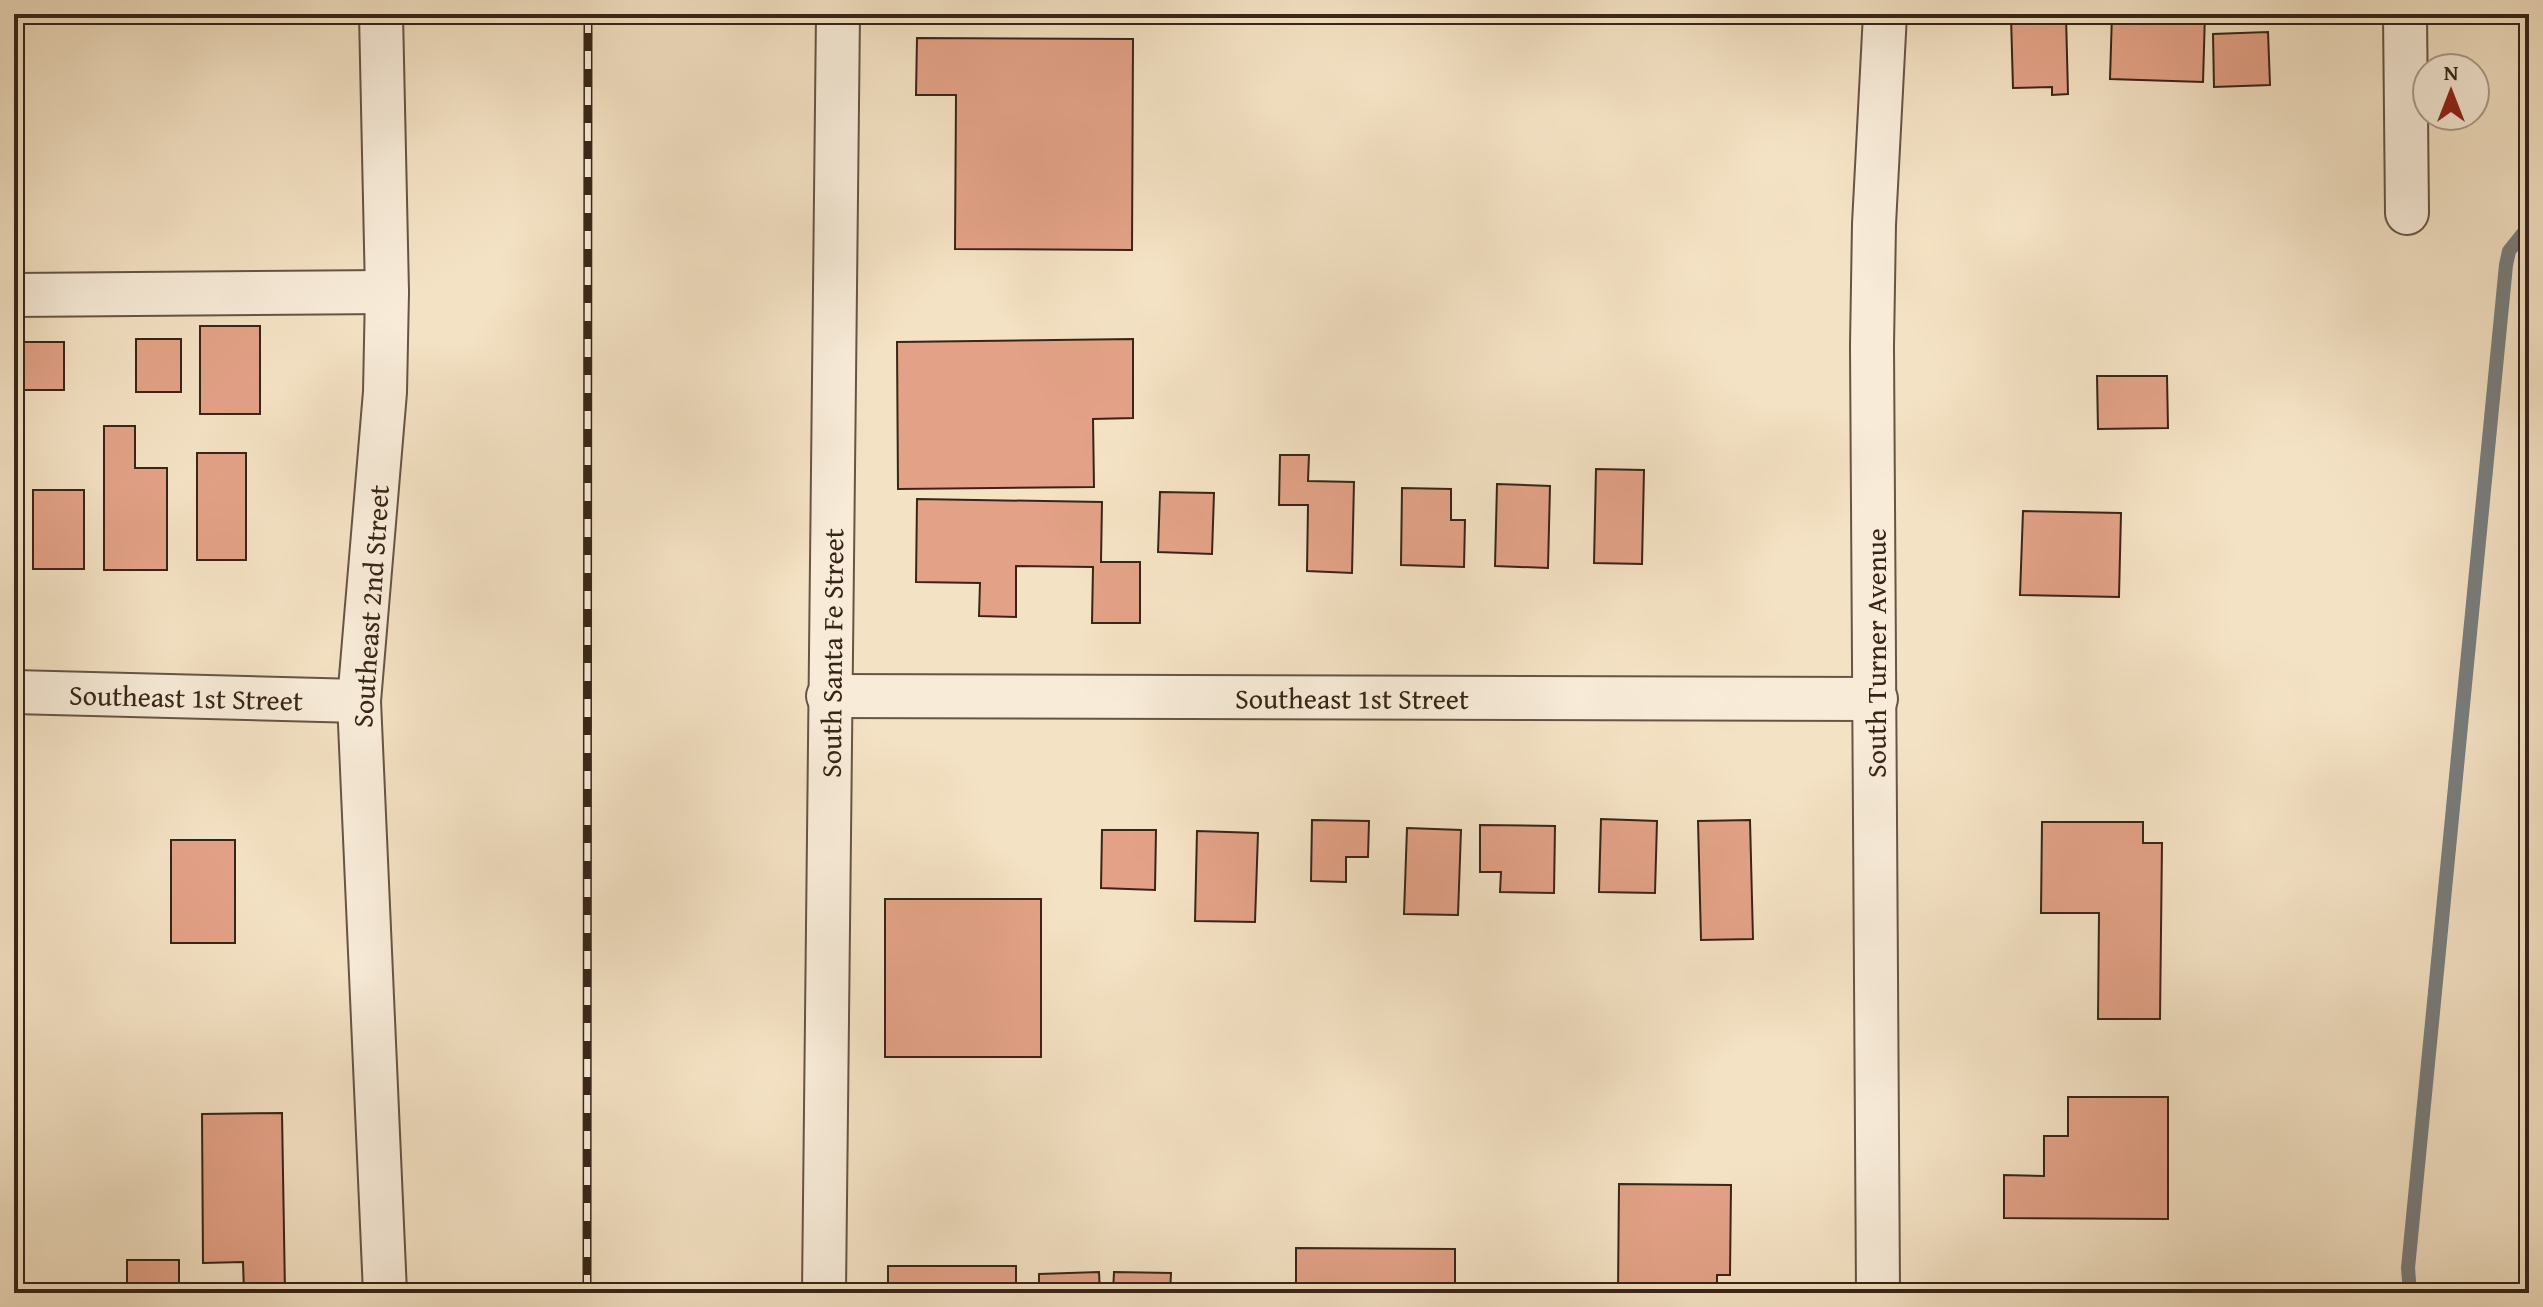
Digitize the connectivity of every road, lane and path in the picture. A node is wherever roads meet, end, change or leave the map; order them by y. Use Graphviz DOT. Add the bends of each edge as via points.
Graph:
graph roads {
  1 [pos="381,14"];
  2 [pos="838,14"];
  3 [pos="1885,14"];
  4 [pos="2405,14"];
  5 [pos="2407,213"];
  6 [pos="387,292"];
  7 [pos="14,295"];
  8 [pos="14,692"];
  9 [pos="828,696"];
  10 [pos="1876,699"];
  11 [pos="359,701"];
  12 [pos="385,1293"];
  13 [pos="824,1293"];
  14 [pos="1878,1293"];
  1 -- 6 [label="street, Southeast 2nd Street"];
  2 -- 9 [label="street, South Santa Fe Street"];
  3 -- 10 [label="street, South Turner Avenue" via="1873,300"];
  4 -- 5 [label="street"];
  6 -- 7 [label="street"];
  6 -- 11 [label="street, Southeast 2nd Street" via="385,392"];
  8 -- 11 [label="street, Southeast 1st Street"];
  9 -- 10 [label="street, Southeast 1st Street"];
  9 -- 13 [label="street, South Santa Fe Street"];
  10 -- 14 [label="street, South Turner Avenue"];
  11 -- 12 [label="street, Southeast 2nd Street"];
}
